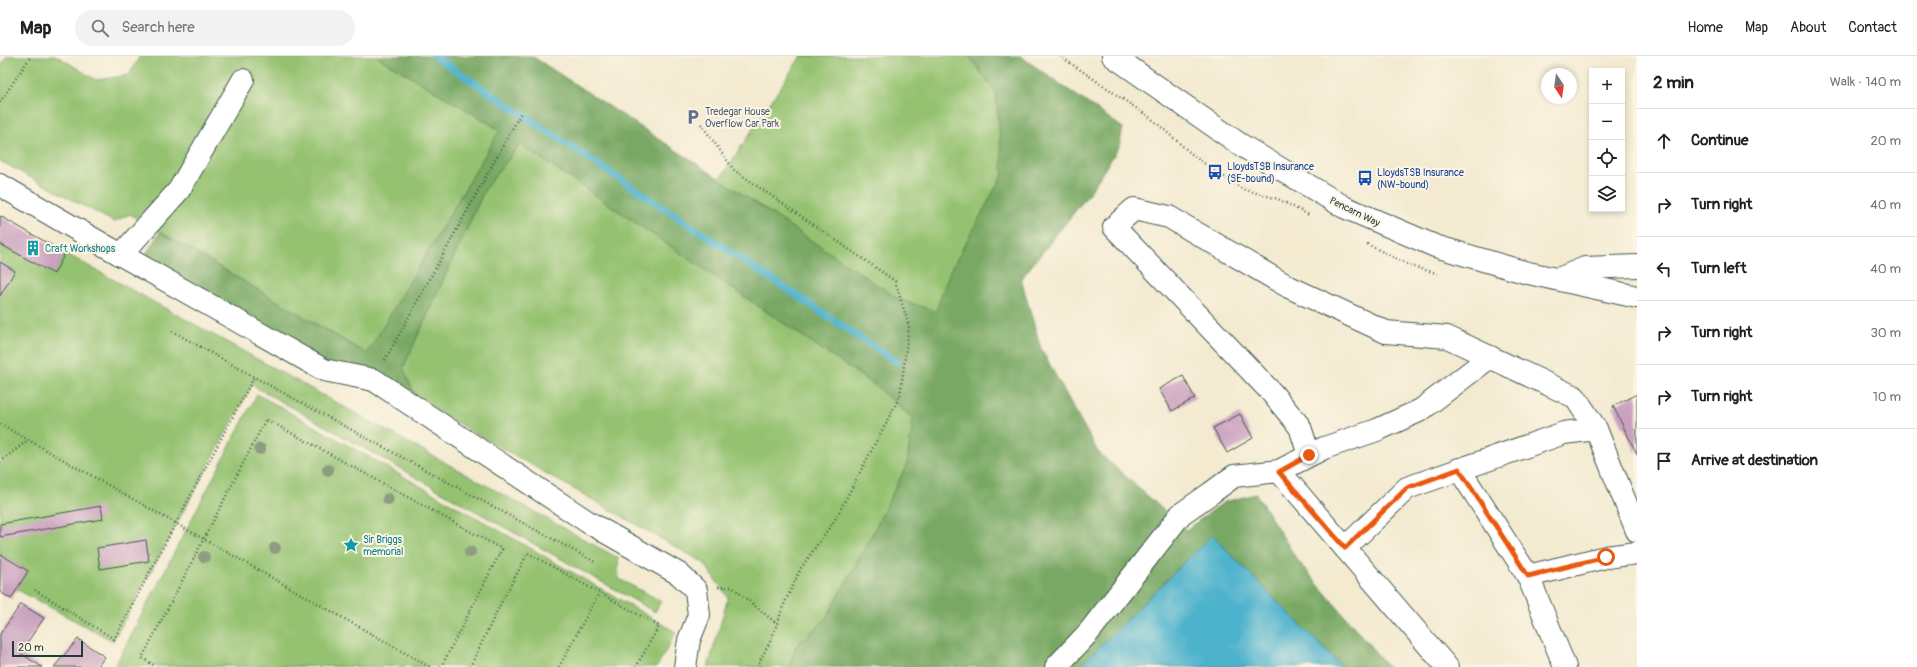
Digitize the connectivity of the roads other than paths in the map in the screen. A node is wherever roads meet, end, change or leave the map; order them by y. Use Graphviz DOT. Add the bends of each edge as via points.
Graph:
graph roads {
  1 [pos="1113,56"];
  2 [pos="243,80"];
  3 [pos="0,185"];
  4 [pos="121,256"];
  5 [pos="1637,266"];
  6 [pos="1558,279"];
  7 [pos="1637,297"];
  8 [pos="1490,357"];
  9 [pos="1596,429"];
  10 [pos="1309,455"];
  11 [pos="1459,469"];
  12 [pos="1279,472"];
  13 [pos="1637,530"];
  14 [pos="1345,548"];
  15 [pos="1637,553"];
  16 [pos="1528,576"];
  17 [pos="685,667"];
  18 [pos="1056,667"];
  19 [pos="1447,667"];
  20 [pos="1565,667"];
  1 -- 6 [label="street, Pencarn Way" via="1241,145 1344,207 1435,246 1524,272"];
  2 -- 4 [label="street" via="179,190"];
  3 -- 4 [label="street"];
  4 -- 17 [label="street" via="324,370 374,380 588,522 679,574 696,590 699,615 689,640"];
  5 -- 6 [label="street" via="1585,268"];
  6 -- 7 [label="street, Pencarn Way"];
  8 -- 9 [label="street" via="1575,398"];
  8 -- 10 [label="street" via="1421,410 1377,430"];
  8 -- 10 [label="street" via="1447,337 1386,332 1289,287 1169,217 1134,209 1114,227 1272,393 1300,427"];
  9 -- 11 [label="street" via="1564,432"];
  9 -- 13 [label="street"];
  10 -- 12 [label="street"];
  11 -- 14 [label="street" via="1407,488"];
  11 -- 16 [label="street"];
  12 -- 14 [label="street"];
  12 -- 18 [label="street" via="1234,476 1181,514 1089,632"];
  14 -- 19 [label="street"];
  15 -- 16 [label="street" via="1606,557"];
  16 -- 20 [label="street"];
}
